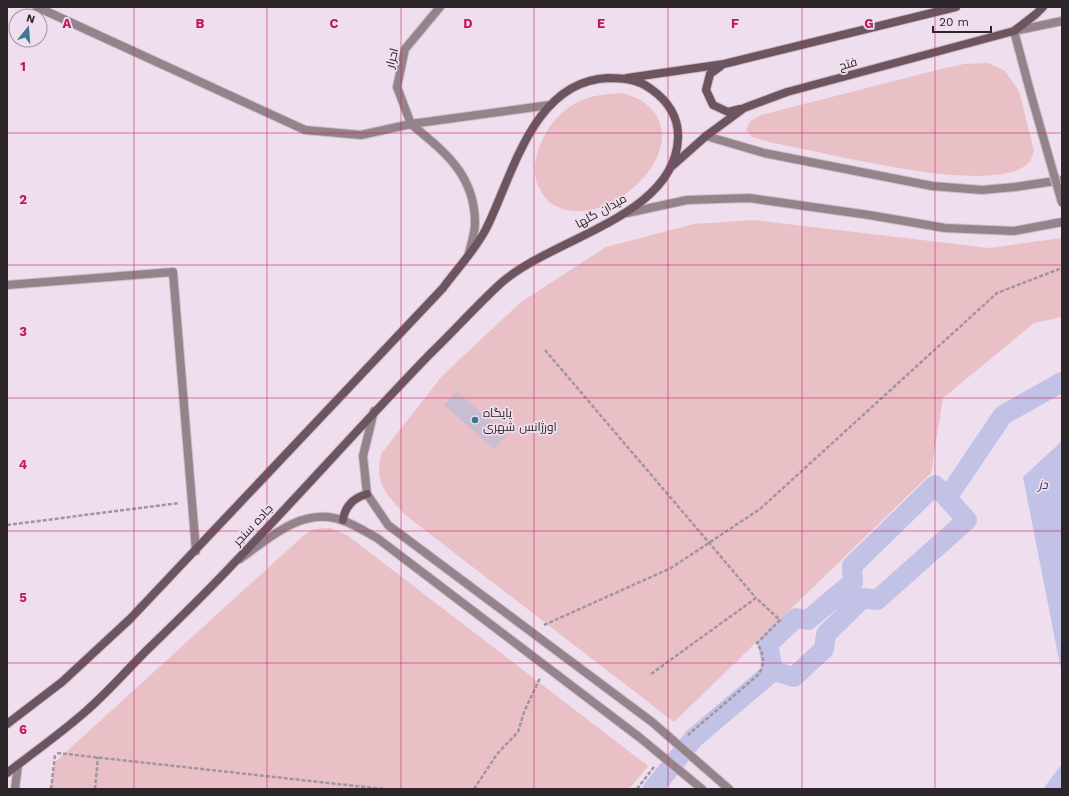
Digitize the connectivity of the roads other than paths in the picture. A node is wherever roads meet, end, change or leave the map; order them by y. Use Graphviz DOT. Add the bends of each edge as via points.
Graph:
graph roads {
  1 [pos="37,7"];
  2 [pos="440,7"];
  3 [pos="956,7"];
  4 [pos="1043,7"];
  5 [pos="1062,21"];
  6 [pos="1014,31"];
  7 [pos="724,64"];
  8 [pos="625,78"];
  9 [pos="550,105"];
  10 [pos="744,108"];
  11 [pos="411,124"];
  12 [pos="706,136"];
  13 [pos="670,168"];
  14 [pos="1062,180"];
  15 [pos="1062,203"];
  16 [pos="627,213"];
  17 [pos="1062,222"];
  18 [pos="468,253"];
  19 [pos="503,281"];
  20 [pos="7,285"];
  21 [pos="374,411"];
  22 [pos="366,494"];
  23 [pos="343,520"];
  24 [pos="196,551"];
  25 [pos="233,564"];
  26 [pos="7,724"];
  27 [pos="18,765"];
  28 [pos="7,773"];
  29 [pos="15,789"];
  30 [pos="702,789"];
  31 [pos="729,789"];
  1 -- 11 [label="street" via="305,130 361,135"];
  2 -- 11 [label="street, احرار" via="405,49 397,87"];
  3 -- 7 [label="main road"];
  4 -- 6 [label="main road, فتح"];
  5 -- 6 [label="street"];
  6 -- 10 [label="main road, فتح" via="787,92"];
  6 -- 15 [label="street, bridge"];
  7 -- 8 [label="main road"];
  7 -- 10 [label="main road" via="710,74 706,90 713,105 728,112"];
  8 -- 9 [label="main road, میدان گلها" via="598,79 572,88"];
  8 -- 13 [label="main road, میدان گلها" via="647,86 665,100 676,120 678,141"];
  9 -- 11 [label="street"];
  9 -- 18 [label="main road, میدان گلها" via="529,133 484,233"];
  10 -- 12 [label="main road, فتح"];
  11 -- 18 [label="street" via="438,146 459,168 472,195 475,224"];
  12 -- 13 [label="main road, فتح"];
  12 -- 14 [label="street" via="764,153 932,186 982,190"];
  13 -- 16 [label="main road, میدان گلها" via="655,191"];
  16 -- 17 [label="street" via="687,200 749,198 969,230 1014,231"];
  16 -- 19 [label="main road, میدان گلها" via="557,248"];
  18 -- 24 [label="main road, جاده سنجر" via="443,288"];
  19 -- 21 [label="main road, جاده سنجر"];
  20 -- 24 [label="street" via="173,272"];
  21 -- 22 [label="street" via="363,456"];
  21 -- 25 [label="main road, جاده سنجر"];
  22 -- 23 [label="main road" via="359,496 348,506"];
  22 -- 31 [label="street" via="388,524 652,722"];
  23 -- 25 [label="street" via="313,516 284,527"];
  23 -- 30 [label="street" via="377,538 639,737"];
  24 -- 26 [label="main road, جاده سنجر" via="130,619 62,682"];
  25 -- 27 [label="main road, جاده سنجر" via="85,712"];
  27 -- 28 [label="main road, جاده سنجر"];
  27 -- 29 [label="street"];
}
